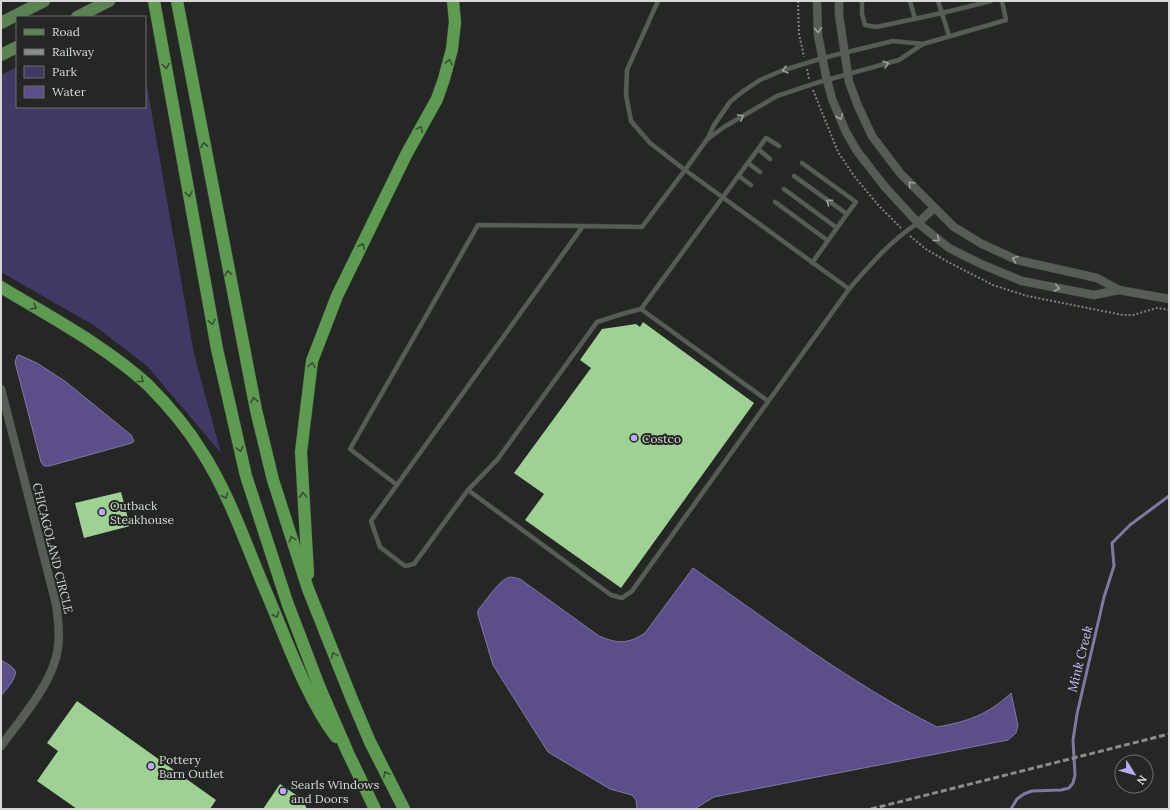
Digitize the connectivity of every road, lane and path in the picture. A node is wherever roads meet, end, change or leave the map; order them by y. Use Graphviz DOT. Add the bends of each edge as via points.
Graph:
graph roads {
  1 [pos="44,1"];
  2 [pos="109,1"];
  3 [pos="154,1"];
  4 [pos="177,1"];
  5 [pos="453,1"];
  6 [pos="658,1"];
  7 [pos="798,1"];
  8 [pos="817,1"];
  9 [pos="839,1"];
  10 [pos="862,1"];
  11 [pos="910,1"];
  12 [pos="938,1"];
  13 [pos="991,1"];
  14 [pos="1002,1"];
  15 [pos="942,13"];
  16 [pos="79,16"];
  17 [pos="915,19"];
  18 [pos="1,23"];
  19 [pos="949,36"];
  20 [pos="923,44"];
  21 [pos="16,48"];
  22 [pos="844,52"];
  23 [pos="803,53"];
  24 [pos="1,55"];
  25 [pos="823,58"];
  26 [pos="807,71"];
  27 [pos="848,74"];
  28 [pos="809,78"];
  29 [pos="827,80"];
  30 [pos="814,96"];
  31 [pos="708,138"];
  32 [pos="779,146"];
  33 [pos="758,150"];
  34 [pos="770,159"];
  35 [pos="748,163"];
  36 [pos="802,163"];
  37 [pos="685,170"];
  38 [pos="760,172"];
  39 [pos="739,176"];
  40 [pos="794,176"];
  41 [pos="751,185"];
  42 [pos="784,189"];
  43 [pos="723,198"];
  44 [pos="774,202"];
  45 [pos="934,208"];
  46 [pos="846,214"];
  47 [pos="892,219"];
  48 [pos="918,223"];
  49 [pos="583,226"];
  50 [pos="837,228"];
  51 [pos="827,240"];
  52 [pos="812,263"];
  53 [pos="1,287"];
  54 [pos="849,289"];
  55 [pos="1119,290"];
  56 [pos="1168,299"];
  57 [pos="641,309"];
  58 [pos="1169,310"];
  59 [pos="1106,311"];
  60 [pos="1,389"];
  61 [pos="768,401"];
  62 [pos="397,484"];
  63 [pos="468,490"];
  64 [pos="308,589"];
  65 [pos="1,746"];
  66 [pos="348,753"];
  67 [pos="375,809"];
  68 [pos="404,809"];
  1 -- 18 [label="main road"];
  2 -- 16 [label="main road"];
  3 -- 66 [label="highway, one-way" via="217,349 246,476 287,602"];
  64 -- 4 [label="highway, one-way" via="273,480 256,410"];
  64 -- 5 [label="highway, one-way" via="301,452 312,361 337,296 439,92 452,49"];
  6 -- 37 [label="lane" via="627,70 626,95 631,121 650,143"];
  7 -- 23 [label="path" via="799,34"];
  8 -- 25 [label="street, one-way" via="818,35"];
  9 -- 22 [label="street"];
  10 -- 17 [label="lane" via="865,25 876,27"];
  11 -- 17 [label="lane"];
  12 -- 15 [label="lane"];
  13 -- 15 [label="lane"];
  14 -- 19 [label="lane" via="1006,20"];
  15 -- 17 [label="lane"];
  15 -- 19 [label="lane"];
  19 -- 20 [label="lane"];
  20 -- 22 [label="lane" via="893,41"];
  27 -- 20 [label="lane, one-way" via="899,60"];
  21 -- 24 [label="main road"];
  22 -- 25 [label="lane"];
  22 -- 27 [label="street"];
  25 -- 29 [label="street"];
  25 -- 31 [label="lane, one-way" via="781,71 760,80 742,92 730,102"];
  26 -- 28 [label="path"];
  27 -- 29 [label="lane"];
  45 -- 27 [label="street, one-way" via="900,173 872,136 858,106"];
  31 -- 29 [label="lane, one-way" via="777,96"];
  29 -- 48 [label="street, one-way" via="832,99 857,151"];
  30 -- 47 [label="path" via="838,152 854,176"];
  31 -- 37 [label="lane"];
  32 -- 33 [label="lane" via="766,138"];
  33 -- 34 [label="lane"];
  33 -- 35 [label="lane"];
  35 -- 38 [label="lane"];
  35 -- 39 [label="lane"];
  36 -- 46 [label="lane" via="856,202"];
  37 -- 43 [label="lane"];
  37 -- 49 [label="lane" via="642,227"];
  39 -- 41 [label="lane"];
  39 -- 43 [label="lane"];
  46 -- 40 [label="lane, one-way"];
  42 -- 50 [label="lane"];
  43 -- 52 [label="lane"];
  43 -- 57 [label="lane"];
  44 -- 51 [label="lane"];
  45 -- 48 [label="street"];
  55 -- 45 [label="street, one-way" via="1097,278 1017,260 982,244 954,227"];
  46 -- 50 [label="lane"];
  48 -- 54 [label="lane" via="885,249"];
  48 -- 55 [label="street, one-way" via="949,248 1022,281 1094,295"];
  49 -- 62 [label="lane"];
  49 -- 62 [label="lane" via="478,225 350,449"];
  50 -- 51 [label="lane"];
  51 -- 52 [label="lane"];
  52 -- 54 [label="lane"];
  53 -- 66 [label="highway, one-way" via="78,333 115,359 147,385 180,422 202,452 222,489 301,673 325,722"];
  54 -- 61 [label="lane"];
  55 -- 56 [label="street"];
  57 -- 61 [label="lane"];
  57 -- 63 [label="lane" via="597,322 497,460"];
  58 -- 59 [label="path" via="1157,308 1133,315"];
  60 -- 65 [label="street, CHICAGOLAND CIRCLE" via="56,604 59,632 55,664 49,676"];
  61 -- 63 [label="lane" via="632,591 622,598 610,595"];
  62 -- 63 [label="lane" via="371,522 380,547 405,566 414,564"];
  68 -- 64 [label="highway, one-way" via="362,723"];
  66 -- 67 [label="highway"];
}
